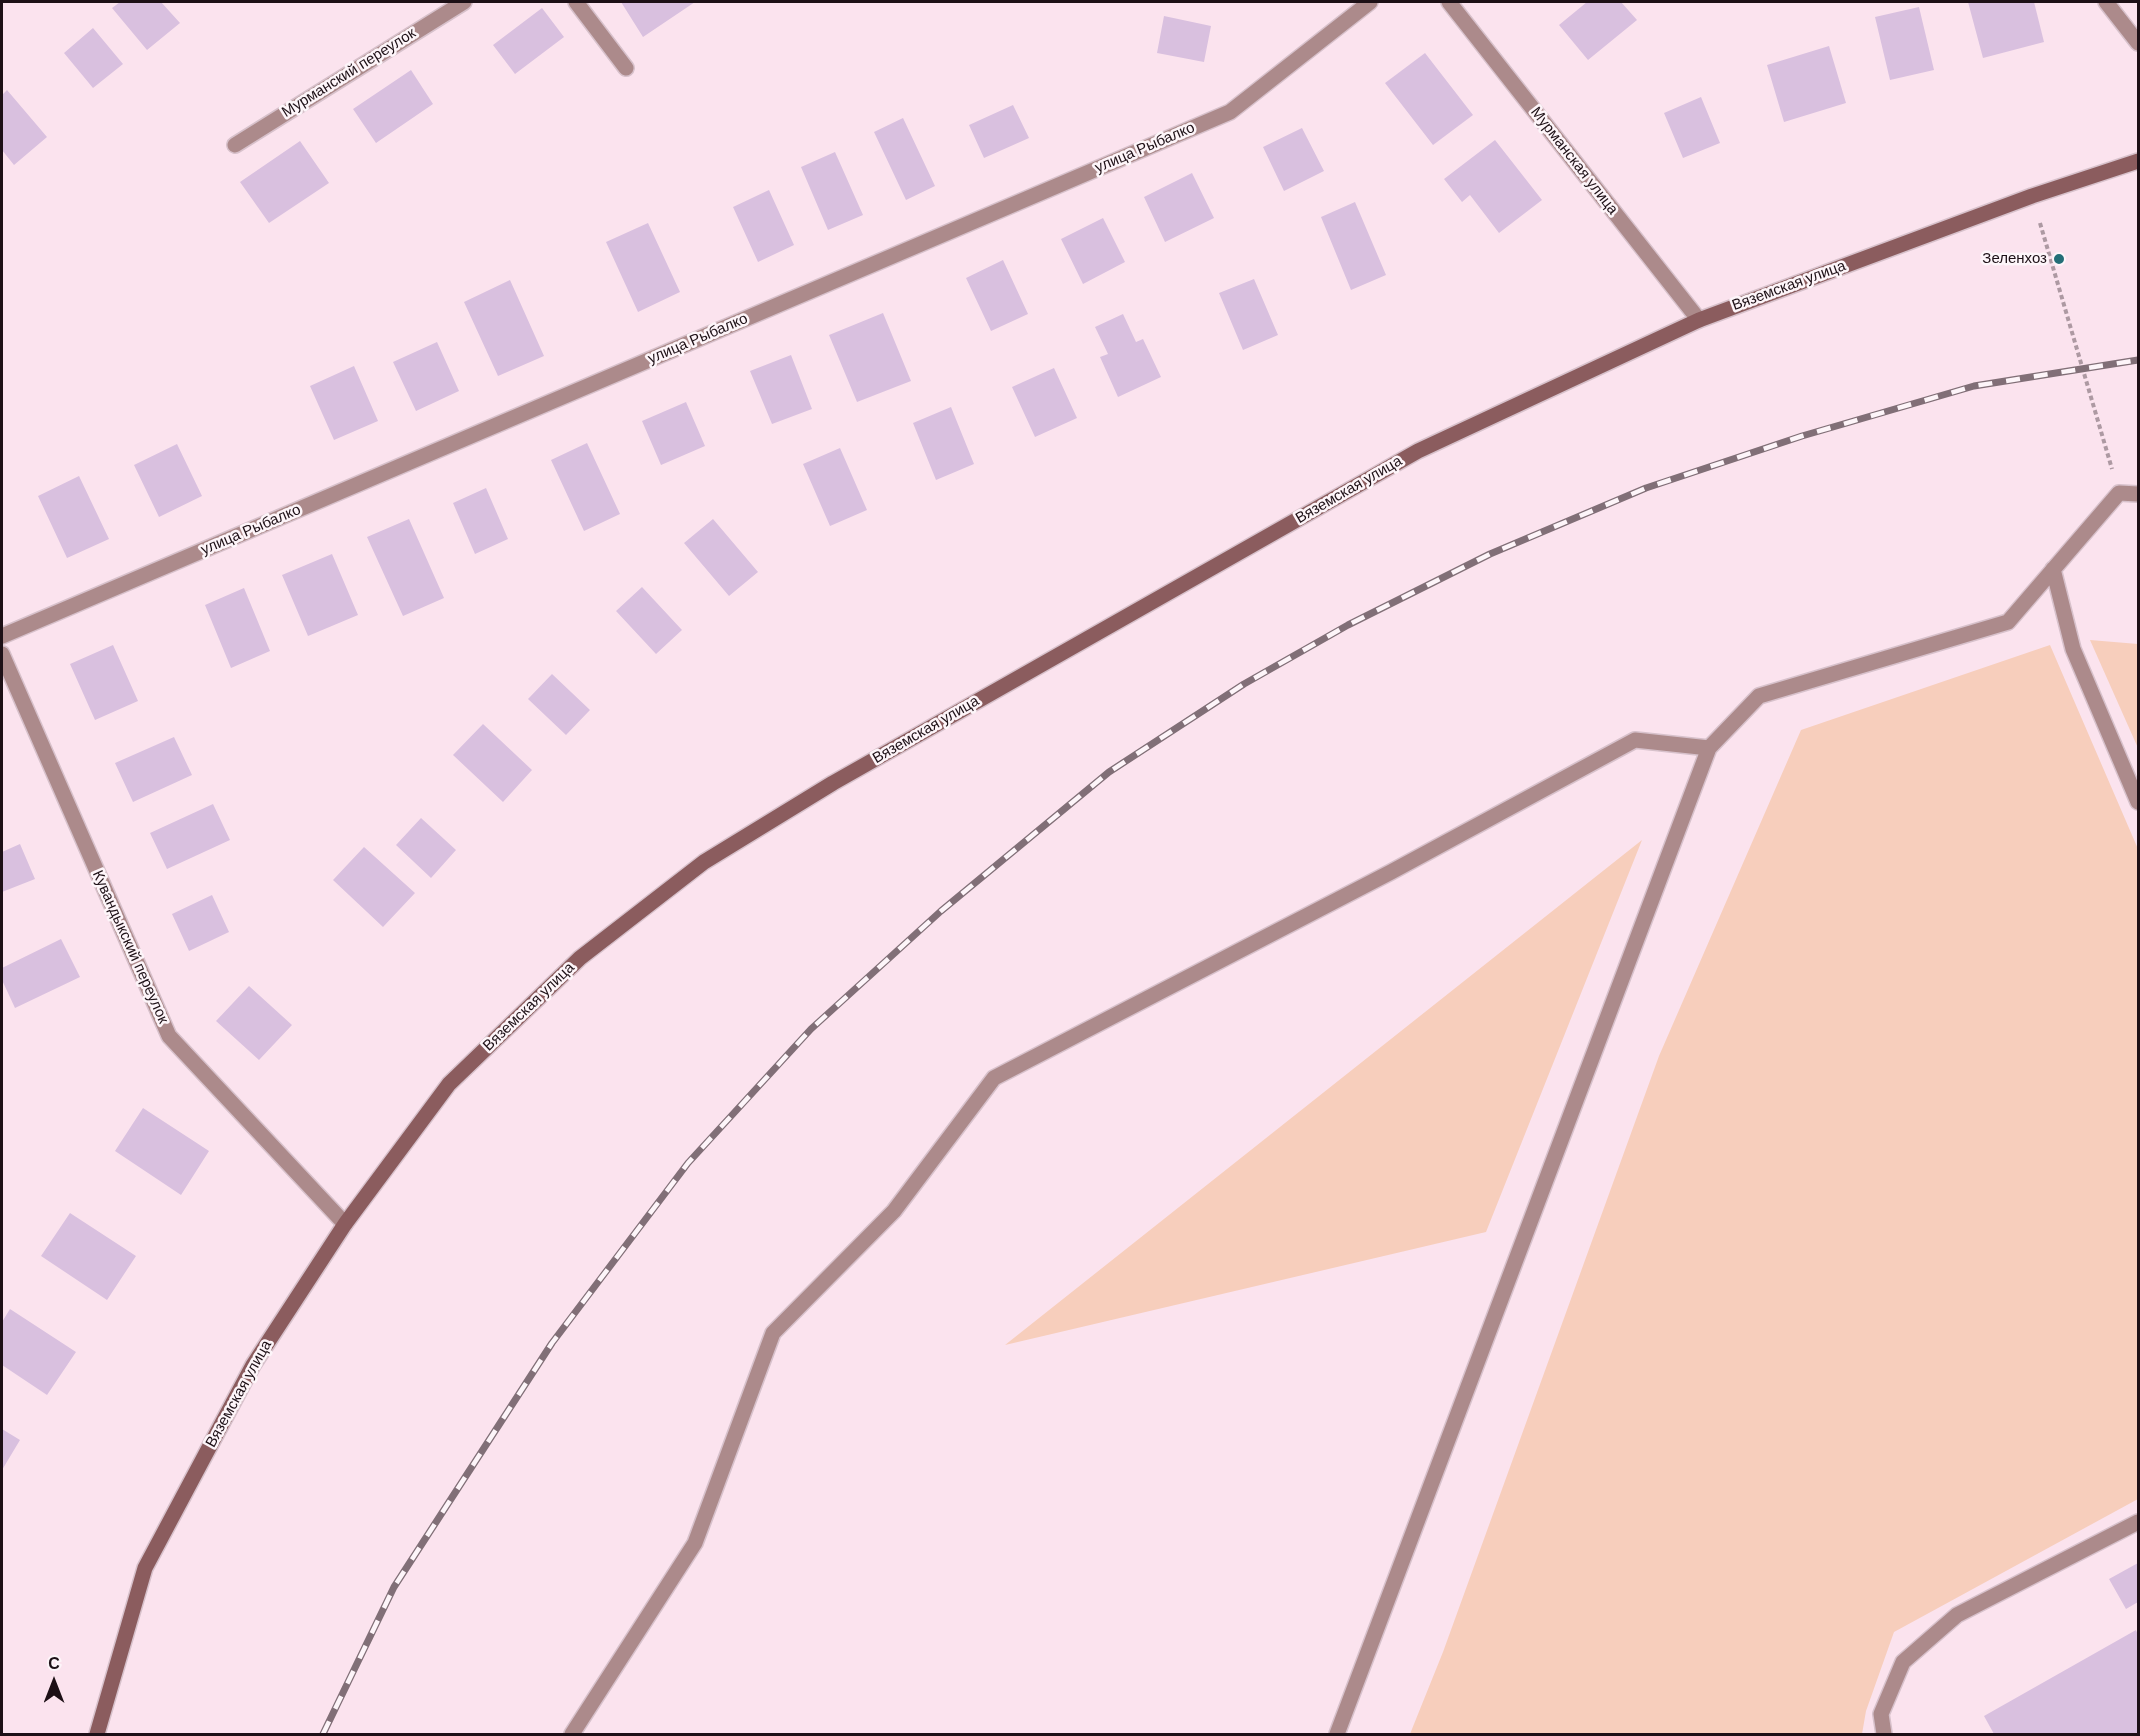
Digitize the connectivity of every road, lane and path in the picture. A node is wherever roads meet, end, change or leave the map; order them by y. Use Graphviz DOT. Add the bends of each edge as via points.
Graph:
graph roads {
  1 [pos="464,2"];
  2 [pos="576,2"];
  3 [pos="1370,2"];
  4 [pos="1449,2"];
  5 [pos="2106,2"];
  6 [pos="2139,43"];
  7 [pos="626,68"];
  8 [pos="235,145"];
  9 [pos="2139,161"];
  10 [pos="2032,196"];
  11 [pos="1699,320"];
  12 [pos="2119,493"];
  13 [pos="2139,494"];
  14 [pos="2054,569"];
  15 [pos="2,636"];
  16 [pos="2,654"];
  17 [pos="1709,748"];
  18 [pos="2139,802"];
  19 [pos="345,1224"];
  20 [pos="2139,1522"];
  21 [pos="97,1734"];
  22 [pos="572,1734"];
  23 [pos="1337,1734"];
  24 [pos="1884,1734"];
  1 -- 8 [label="street, Мурманский переулок"];
  2 -- 7 [label="street"];
  3 -- 15 [label="street, улица Рыбалко" via="1230,112"];
  4 -- 11 [label="street, Мурманская улица"];
  5 -- 6 [label="street"];
  9 -- 10 [label="main road, Вяземская улица"];
  10 -- 11 [label="main road, Вяземская улица"];
  10 -- 12 [label="path"];
  11 -- 19 [label="main road, Вяземская улица" via="1418,451 833,783 705,862 580,958 449,1084"];
  12 -- 13 [label="street"];
  12 -- 14 [label="street"];
  14 -- 17 [label="street" via="2008,622 1759,696"];
  14 -- 18 [label="street" via="2073,649"];
  16 -- 19 [label="street, Кувандыкский переулок" via="168,1036"];
  17 -- 22 [label="street" via="1635,740 994,1078 894,1211 773,1333 695,1543"];
  17 -- 23 [label="street"];
  19 -- 21 [label="main road, Вяземская улица" via="253,1365 145,1568"];
  20 -- 24 [label="street" via="1957,1615 1903,1662 1881,1714"];
}
